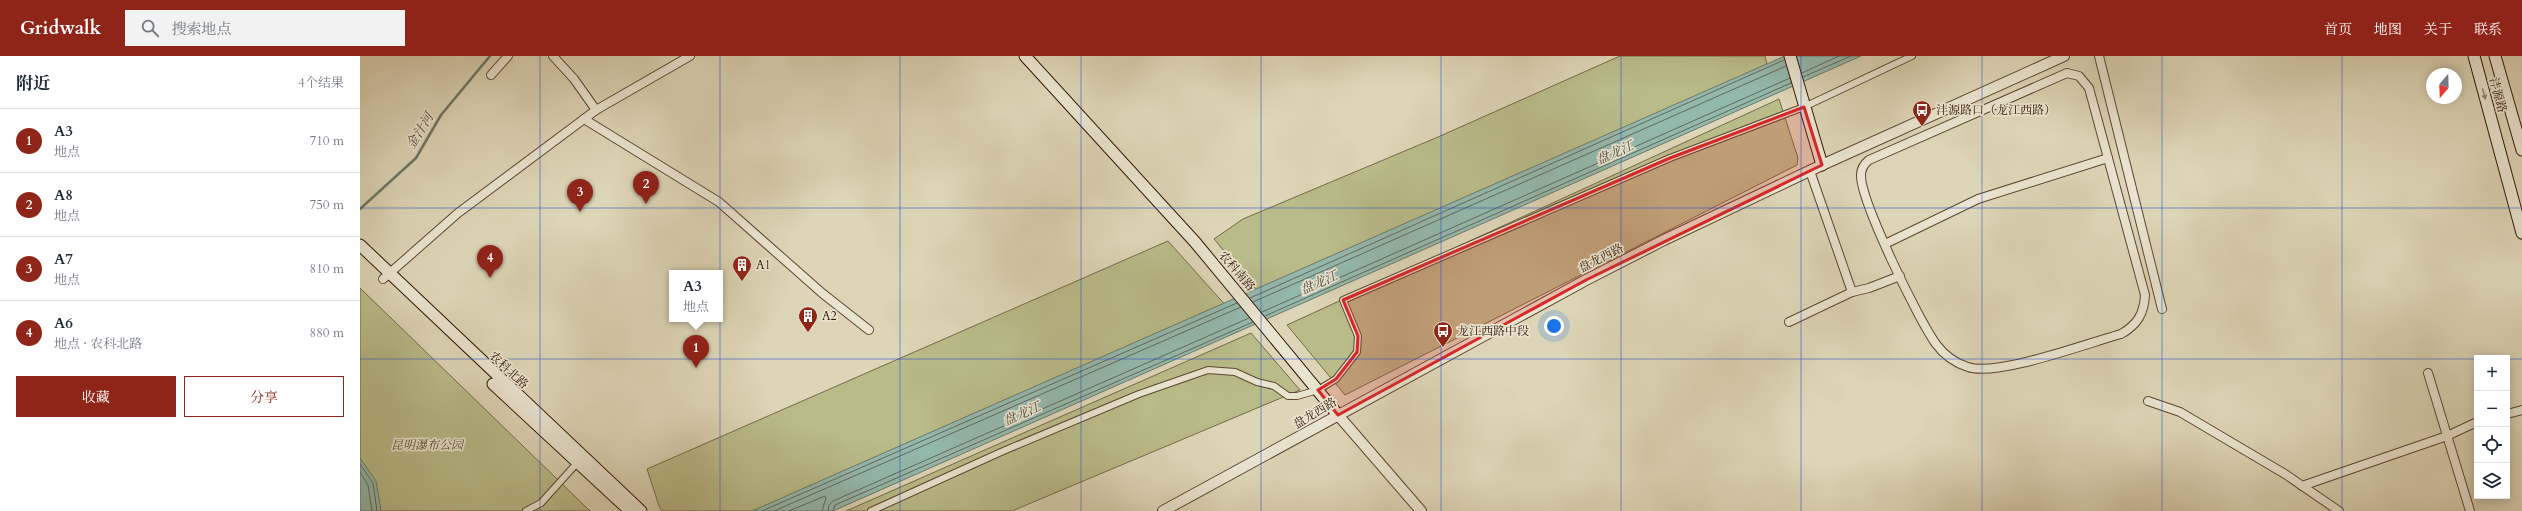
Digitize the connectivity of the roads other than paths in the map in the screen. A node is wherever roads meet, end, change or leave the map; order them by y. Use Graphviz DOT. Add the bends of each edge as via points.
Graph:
graph roads {
  1 [pos="508,56"];
  2 [pos="553,56"];
  3 [pos="690,56"];
  4 [pos="1025,56"];
  5 [pos="1790,56"];
  6 [pos="1912,56"];
  7 [pos="2064,56"];
  8 [pos="2099,56"];
  9 [pos="2474,56"];
  10 [pos="2496,56"];
  11 [pos="491,75"];
  12 [pos="1804,107"];
  13 [pos="596,110"];
  14 [pos="584,119"];
  15 [pos="2522,150"];
  16 [pos="2108,158"];
  17 [pos="1822,165"];
  18 [pos="1810,171"];
  19 [pos="2522,233"];
  20 [pos="1885,244"];
  21 [pos="360,245"];
  22 [pos="360,256"];
  23 [pos="1900,276"];
  24 [pos="386,277"];
  25 [pos="1852,292"];
  26 [pos="2162,309"];
  27 [pos="1789,322"];
  28 [pos="869,330"];
  29 [pos="2428,373"];
  30 [pos="1318,390"];
  31 [pos="2148,401"];
  32 [pos="2522,410"];
  33 [pos="2510,413"];
  34 [pos="1338,414"];
  35 [pos="2474,423"];
  36 [pos="2447,436"];
  37 [pos="577,463"];
  38 [pos="2302,486"];
  39 [pos="526,511"];
  40 [pos="630,511"];
  41 [pos="641,511"];
  42 [pos="871,511"];
  43 [pos="1163,511"];
  44 [pos="1421,511"];
  45 [pos="2339,511"];
  46 [pos="2470,511"];
  1 -- 11 [label="street"];
  2 -- 13 [label="street" via="574,79"];
  3 -- 13 [label="street"];
  4 -- 30 [label="main road, 农科南路" via="1228,280"];
  5 -- 12 [label="main road"];
  6 -- 12 [label="street"];
  7 -- 17 [label="street, 盘龙西路"];
  8 -- 26 [label="street"];
  9 -- 19 [label="main road, 沣源路, one-way"];
  10 -- 15 [label="main road, 沣源路"];
  12 -- 17 [label="main road"];
  12 -- 30 [label="street" via="1670,158 1343,300 1358,336 1357,352 1336,379"];
  13 -- 14 [label="street"];
  14 -- 24 [label="street" via="458,213"];
  14 -- 28 [label="street" via="719,202 822,293"];
  16 -- 20 [label="street" via="1978,199"];
  16 -- 20 [label="street" via="2088,84 2072,74 2061,75 1865,164 1860,174 1861,181"];
  16 -- 23 [label="street" via="2145,295 2138,321 2121,334 2017,363 1992,368 1968,367 1946,355 1936,344"];
  17 -- 18 [label="street, 盘龙西路"];
  18 -- 25 [label="street"];
  18 -- 34 [label="street, 盘龙西路" via="1586,280"];
  20 -- 23 [label="street"];
  21 -- 24 [label="main road, 农科北路"];
  22 -- 24 [label="main road, 农科北路"];
  23 -- 25 [label="street"];
  24 -- 37 [label="main road, 农科北路"];
  24 -- 41 [label="main road, 农科北路"];
  25 -- 27 [label="street"];
  29 -- 36 [label="street"];
  30 -- 34 [label="main road, 农科南路"];
  30 -- 42 [label="street" via="1288,396 1274,386 1256,382 1235,372 1208,370 1139,394 1001,452"];
  31 -- 38 [label="street" via="2180,412"];
  32 -- 33 [label="street"];
  34 -- 43 [label="street, 盘龙西路" via="1311,432"];
  34 -- 44 [label="street, 农科南路"];
  35 -- 36 [label="street"];
  36 -- 38 [label="street"];
  36 -- 46 [label="street"];
  37 -- 39 [label="street" via="541,503"];
  37 -- 40 [label="main road, 农科北路"];
  38 -- 45 [label="street"];
}
